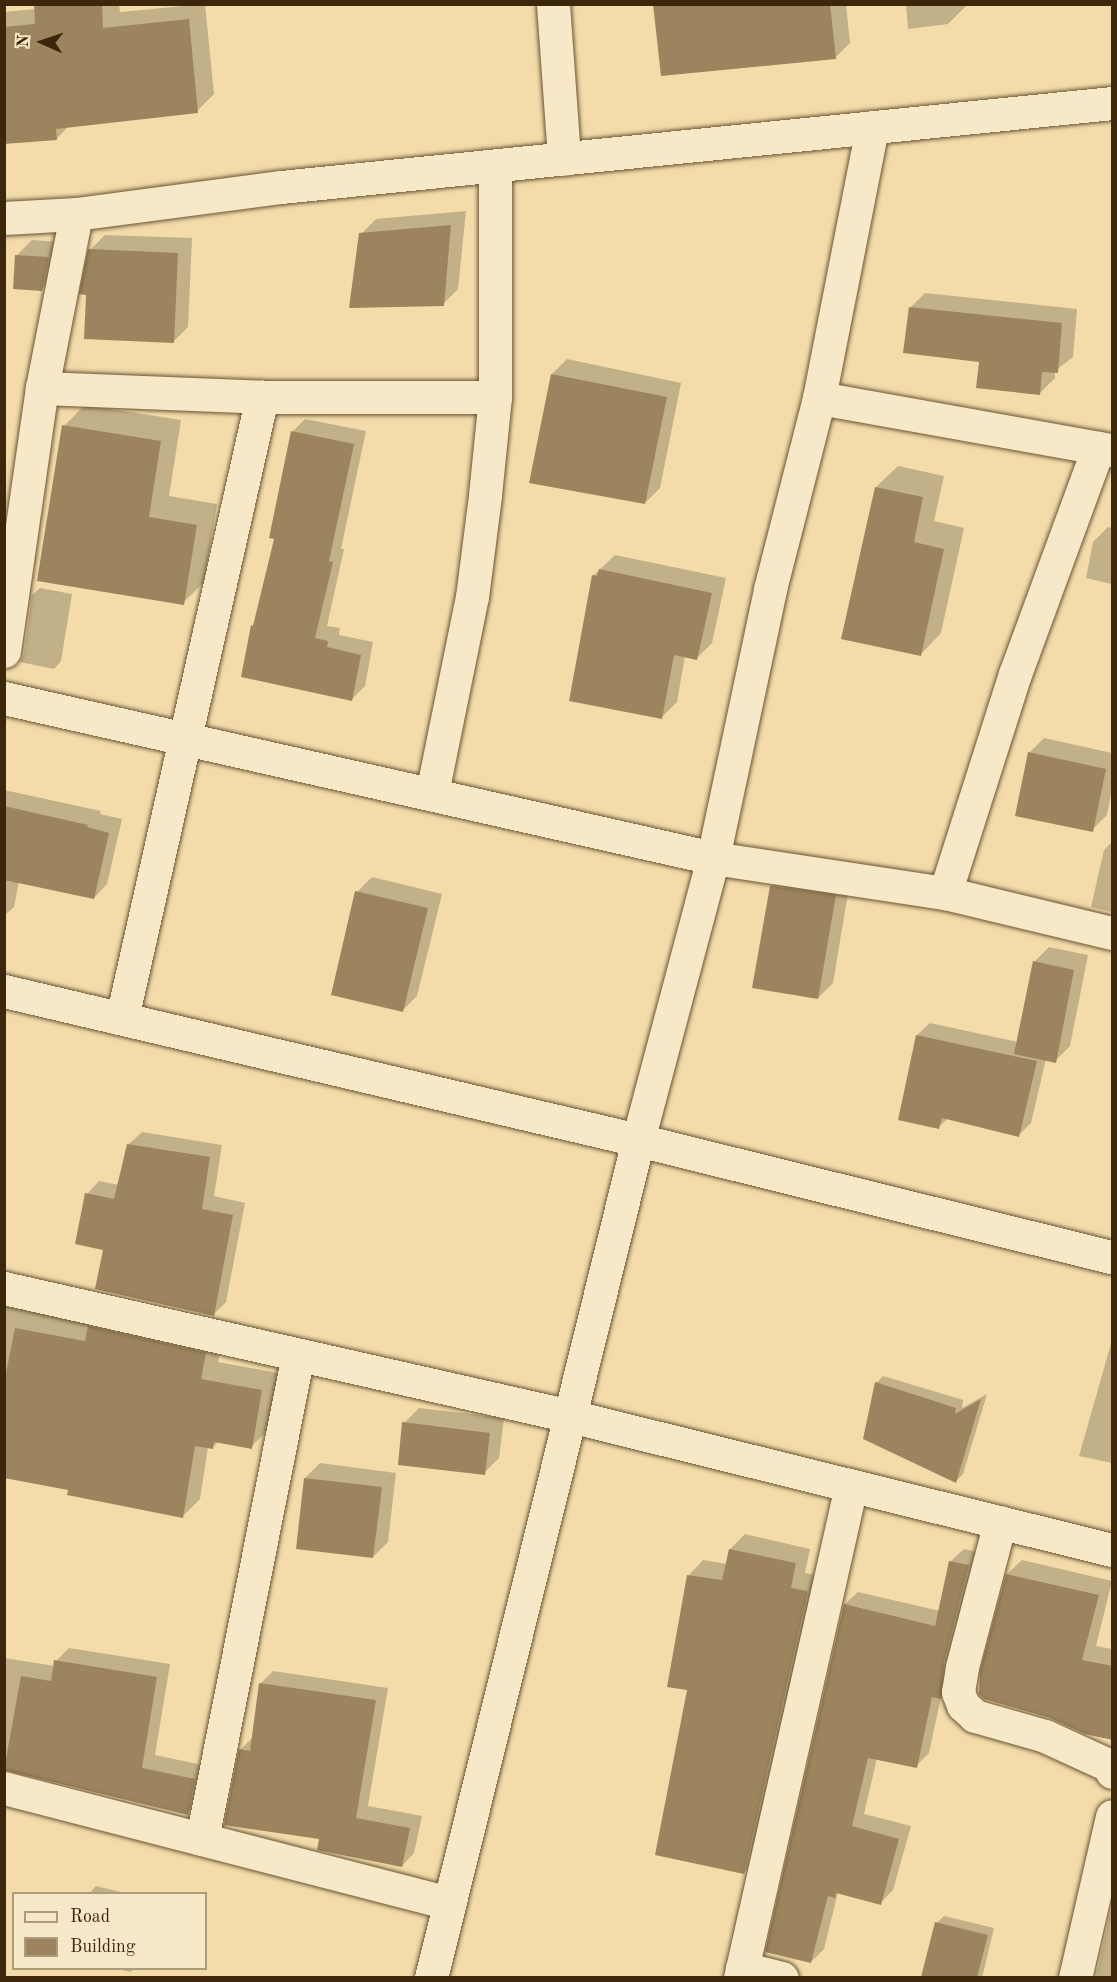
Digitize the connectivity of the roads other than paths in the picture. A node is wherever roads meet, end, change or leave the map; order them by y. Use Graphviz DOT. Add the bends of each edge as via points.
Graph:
graph roads {
  1 [pos="553,4"];
  2 [pos="1113,103"];
  3 [pos="872,127"];
  4 [pos="564,159"];
  5 [pos="495,166"];
  6 [pos="76,213"];
  7 [pos="4,218"];
  8 [pos="42,388"];
  9 [pos="262,397"];
  10 [pos="495,397"];
  11 [pos="819,398"];
  12 [pos="1105,449"];
  13 [pos="4,651"];
  14 [pos="4,698"];
  15 [pos="185,738"];
  16 [pos="432,793"];
  17 [pos="713,858"];
  18 [pos="945,893"];
  19 [pos="1113,933"];
  20 [pos="4,991"];
  21 [pos="122,1018"];
  22 [pos="638,1140"];
  23 [pos="1113,1257"];
  24 [pos="4,1288"];
  25 [pos="298,1354"];
  26 [pos="570,1416"];
  27 [pos="851,1486"];
  28 [pos="1000,1522"];
  29 [pos="1113,1550"];
  30 [pos="1113,1772"];
  31 [pos="4,1788"];
  32 [pos="1113,1816"];
  33 [pos="202,1839"];
  34 [pos="449,1903"];
  35 [pos="741,1973"];
  36 [pos="431,1977"];
  37 [pos="782,1977"];
  38 [pos="1075,1977"];
  1 -- 4 [label="street"];
  2 -- 3 [label="street"];
  3 -- 4 [label="street"];
  3 -- 11 [label="street"];
  4 -- 5 [label="street"];
  5 -- 6 [label="street"];
  5 -- 10 [label="street"];
  6 -- 7 [label="street"];
  6 -- 8 [label="street"];
  8 -- 9 [label="street"];
  8 -- 13 [label="street"];
  9 -- 10 [label="street"];
  9 -- 15 [label="street"];
  10 -- 16 [label="street" via="472,597"];
  11 -- 12 [label="street"];
  11 -- 17 [label="street" via="770,589"];
  12 -- 18 [label="street" via="1015,674"];
  14 -- 15 [label="street"];
  15 -- 16 [label="street"];
  15 -- 21 [label="street"];
  16 -- 17 [label="street"];
  17 -- 18 [label="street"];
  17 -- 22 [label="street"];
  18 -- 19 [label="street"];
  20 -- 21 [label="street"];
  21 -- 22 [label="street"];
  22 -- 23 [label="street"];
  22 -- 26 [label="street"];
  24 -- 25 [label="street"];
  25 -- 26 [label="street"];
  25 -- 33 [label="street"];
  26 -- 27 [label="street"];
  26 -- 34 [label="street"];
  27 -- 28 [label="street"];
  27 -- 35 [label="street"];
  28 -- 29 [label="street"];
  28 -- 30 [label="street" via="962,1667 958,1692 963,1705 975,1716 1045,1736"];
  31 -- 33 [label="street"];
  32 -- 38 [label="street"];
  33 -- 34 [label="street"];
  34 -- 36 [label="street"];
  35 -- 37 [label="street"];
}
